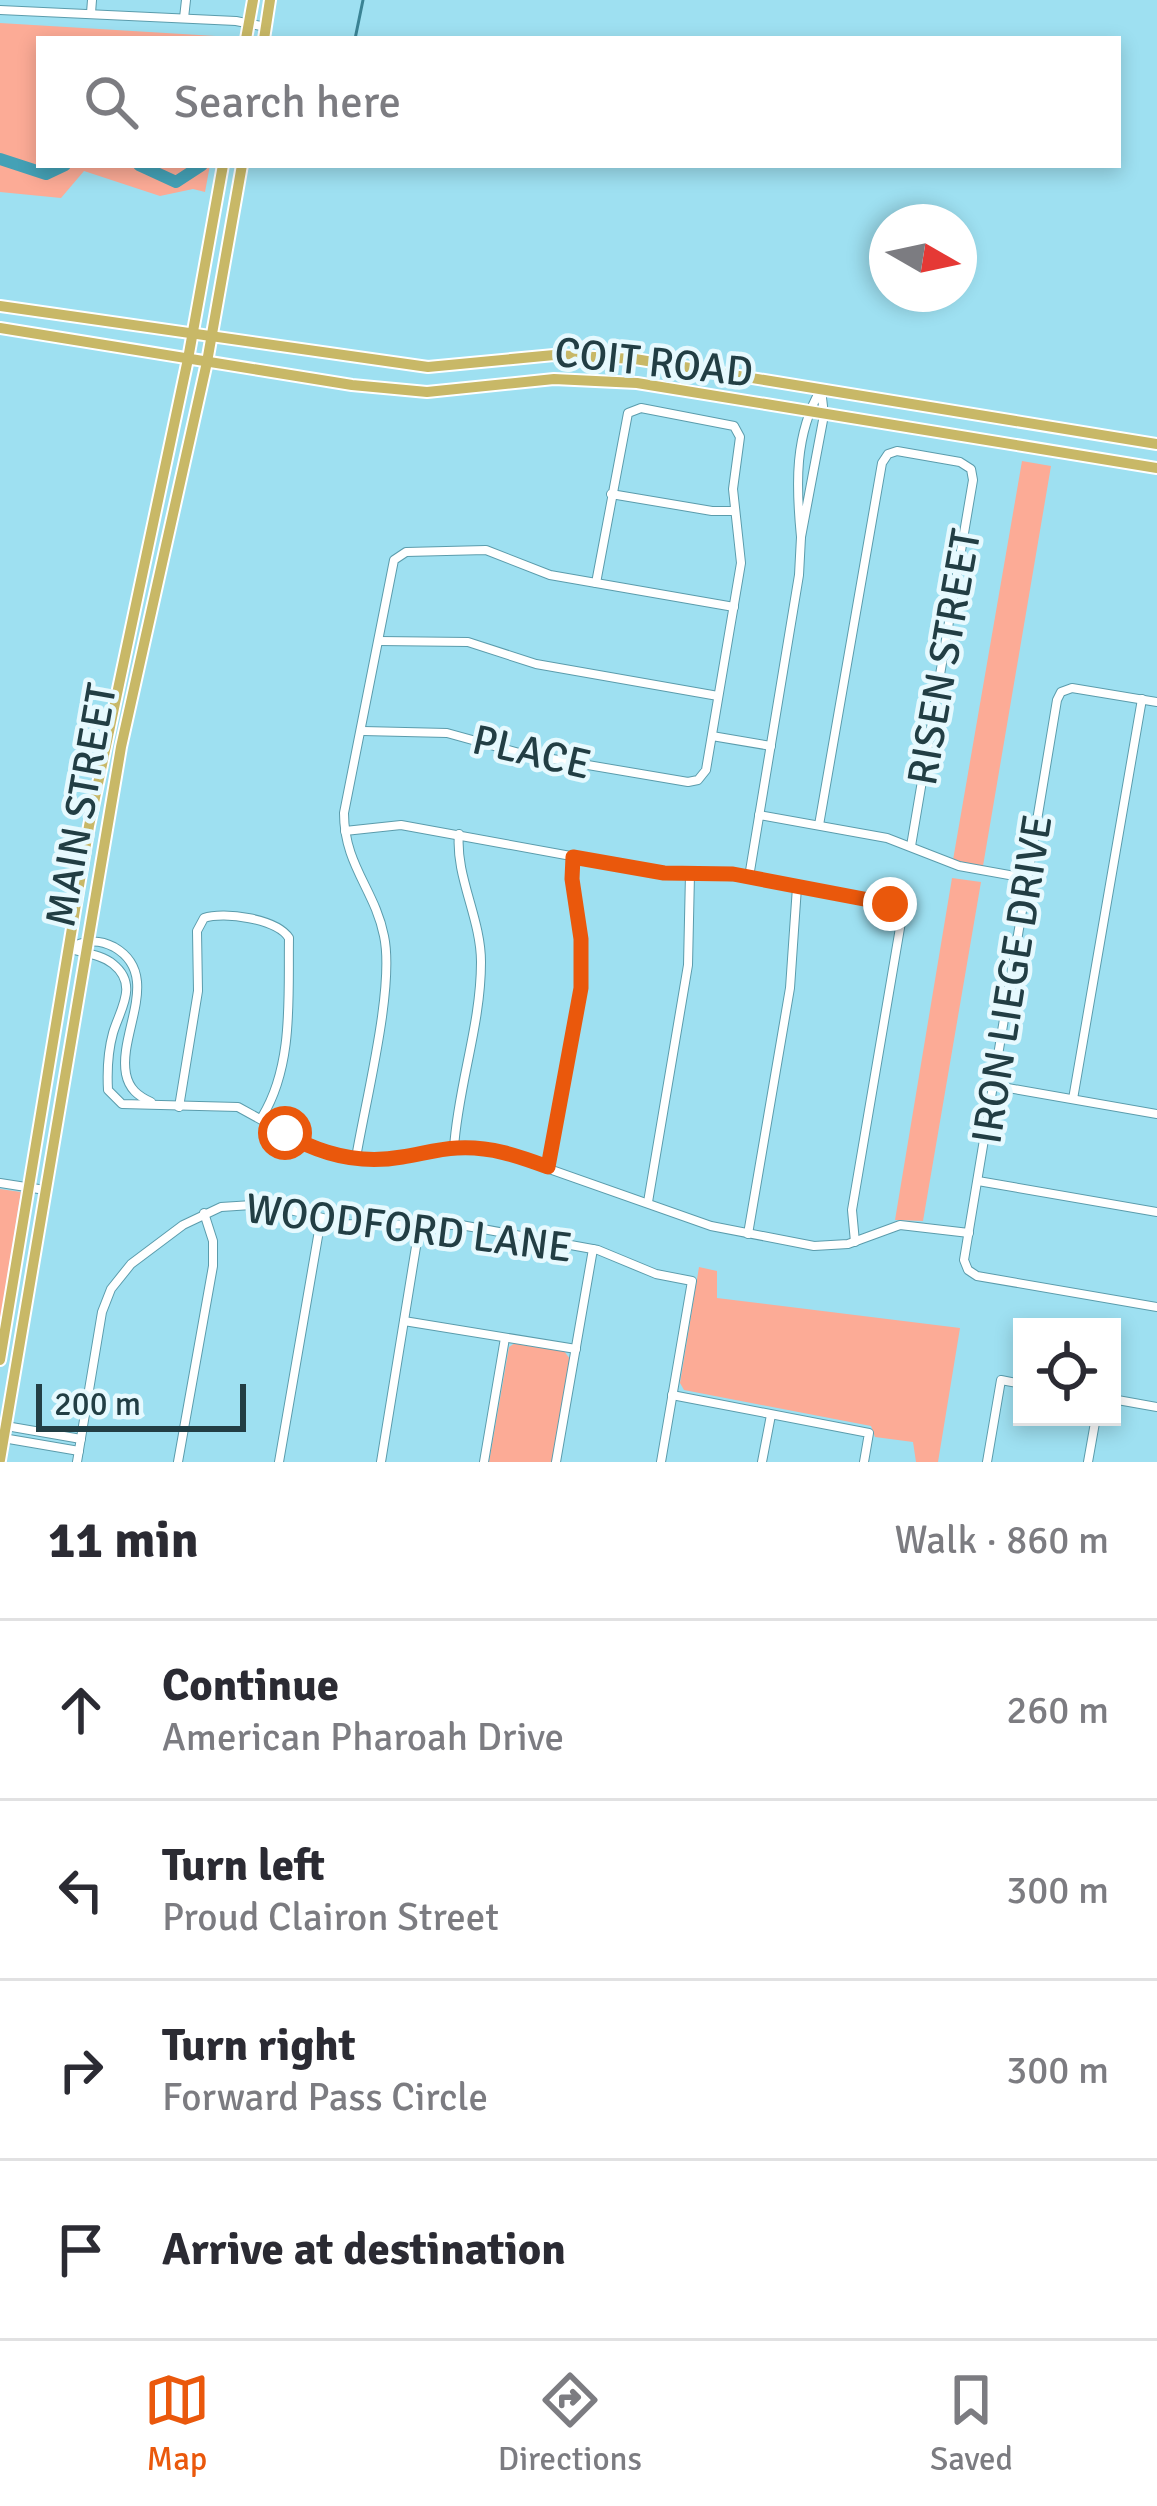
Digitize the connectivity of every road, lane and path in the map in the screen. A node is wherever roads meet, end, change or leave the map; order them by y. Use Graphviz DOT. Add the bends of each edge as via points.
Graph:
graph roads {
  1 [pos="92,0"];
  2 [pos="186,0"];
  3 [pos="253,0"];
  4 [pos="271,0"];
  5 [pos="0,10"];
  6 [pos="91,14"];
  7 [pos="184,18"];
  8 [pos="249,24"];
  9 [pos="265,33"];
  10 [pos="247,36"];
  11 [pos="222,168"];
  12 [pos="241,168"];
  13 [pos="0,306"];
  14 [pos="31,311"];
  15 [pos="0,328"];
  16 [pos="28,333"];
  17 [pos="192,335"];
  18 [pos="212,339"];
  19 [pos="188,359"];
  20 [pos="207,362"];
  21 [pos="821,389"];
  22 [pos="807,412"];
  23 [pos="824,415"];
  24 [pos="1157,444"];
  25 [pos="1157,468"];
  26 [pos="611,494"];
  27 [pos="734,511"];
  28 [pos="801,537"];
  29 [pos="144,556"];
  30 [pos="164,559"];
  31 [pos="596,583"];
  32 [pos="734,607"];
  33 [pos="379,641"];
  34 [pos="718,696"];
  35 [pos="1142,699"];
  36 [pos="1157,702"];
  37 [pos="363,731"];
  38 [pos="712,736"];
  39 [pos="105,743"];
  40 [pos="771,746"];
  41 [pos="121,747"];
  42 [pos="759,815"];
  43 [pos="820,826"];
  44 [pos="345,831"];
  45 [pos="459,834"];
  46 [pos="911,846"];
  47 [pos="573,857"];
  48 [pos="689,874"];
  49 [pos="749,877"];
  50 [pos="1026,878"];
  51 [pos="797,886"];
  52 [pos="88,940"];
  53 [pos="68,948"];
  54 [pos="86,954"];
  55 [pos="111,1044"];
  56 [pos="128,1046"];
  57 [pos="991,1085"];
  58 [pos="1073,1100"];
  59 [pos="158,1105"];
  60 [pos="179,1107"];
  61 [pos="1157,1112"];
  62 [pos="262,1117"];
  63 [pos="454,1148"];
  64 [pos="356,1159"];
  65 [pos="548,1167"];
  66 [pos="978,1181"];
  67 [pos="0,1183"];
  68 [pos="30,1187"];
  69 [pos="45,1190"];
  70 [pos="648,1202"];
  71 [pos="1157,1212"];
  72 [pos="204,1213"];
  73 [pos="321,1219"];
  74 [pos="420,1222"];
  75 [pos="969,1233"];
  76 [pos="748,1234"];
  77 [pos="855,1242"];
  78 [pos="593,1249"];
  79 [pos="1157,1306"];
  80 [pos="404,1321"];
  81 [pos="505,1338"];
  82 [pos="576,1349"];
  83 [pos="0,1360"];
  84 [pos="1013,1382"];
  85 [pos="673,1395"];
  86 [pos="1121,1401"];
  87 [pos="1157,1407"];
  88 [pos="771,1415"];
  89 [pos="1094,1426"];
  90 [pos="2,1432"];
  91 [pos="81,1439"];
  92 [pos="79,1450"];
  93 [pos="0,1460"];
  94 [pos="77,1462"];
  95 [pos="178,1462"];
  96 [pos="279,1462"];
  97 [pos="381,1462"];
  98 [pos="484,1462"];
  99 [pos="556,1462"];
  100 [pos="661,1462"];
  101 [pos="762,1462"];
  102 [pos="864,1462"];
  103 [pos="987,1462"];
  104 [pos="1088,1462"];
  1 -- 6 [label="street"];
  2 -- 7 [label="street"];
  3 -- 8 [label="main road"];
  4 -- 9 [label="main road"];
  5 -- 6 [label="street"];
  6 -- 7 [label="street"];
  7 -- 8 [label="street"];
  8 -- 9 [label="street"];
  8 -- 10 [label="main road"];
  11 -- 17 [label="main road, MAIN STREET"];
  12 -- 18 [label="main road, MAIN STREET"];
  13 -- 14 [label="main road, COIT ROAD"];
  14 -- 16 [label="main road"];
  14 -- 17 [label="main road, COIT ROAD"];
  15 -- 16 [label="main road, COIT ROAD"];
  16 -- 19 [label="main road, COIT ROAD"];
  17 -- 18 [label="main road, COIT ROAD"];
  17 -- 19 [label="main road, MAIN STREET"];
  18 -- 20 [label="main road, MAIN STREET"];
  18 -- 21 [label="main road, COIT ROAD" via="428,368 614,358"];
  19 -- 20 [label="main road, COIT ROAD"];
  19 -- 29 [label="main road, MAIN STREET"];
  20 -- 22 [label="main road, COIT ROAD" via="427,392 614,381"];
  20 -- 30 [label="main road, MAIN STREET"];
  21 -- 22 [label="street"];
  21 -- 23 [label="street"];
  21 -- 24 [label="main road, COIT ROAD"];
  22 -- 23 [label="main road, COIT ROAD"];
  22 -- 28 [label="street" via="796,484"];
  23 -- 25 [label="main road, COIT ROAD"];
  23 -- 28 [label="street"];
  26 -- 27 [label="street"];
  26 -- 27 [label="street" via="624,420 639,408 737,429"];
  26 -- 31 [label="street"];
  27 -- 32 [label="street" via="741,554"];
  28 -- 40 [label="street"];
  29 -- 30 [label="main road"];
  29 -- 39 [label="main road, MAIN STREET"];
  30 -- 41 [label="main road, MAIN STREET"];
  31 -- 32 [label="street"];
  31 -- 33 [label="street" via="486,550 406,552 392,564"];
  32 -- 34 [label="street"];
  33 -- 34 [label="street" via="468,642 536,664"];
  33 -- 37 [label="street"];
  34 -- 38 [label="street"];
  35 -- 36 [label="street"];
  35 -- 50 [label="street, IRON LIEGE DRIVE" via="1074,688 1057,700"];
  35 -- 58 [label="street"];
  37 -- 38 [label="street, PLACE" via="447,733 688,782 705,772"];
  37 -- 44 [label="street"];
  38 -- 40 [label="street"];
  39 -- 41 [label="main road"];
  39 -- 53 [label="main road, MAIN STREET"];
  40 -- 42 [label="street"];
  41 -- 52 [label="main road, MAIN STREET"];
  42 -- 43 [label="street"];
  42 -- 49 [label="street"];
  43 -- 46 [label="street"];
  43 -- 46 [label="street, RISEN STREET" via="881,464 889,453 960,462 974,480"];
  44 -- 45 [label="street" via="397,824"];
  44 -- 64 [label="street" via="387,958"];
  45 -- 47 [label="street"];
  45 -- 63 [label="street" via="481,970"];
  46 -- 50 [label="street" via="959,866"];
  47 -- 48 [label="street"];
  47 -- 65 [label="street" via="581,988"];
  48 -- 49 [label="street"];
  48 -- 70 [label="street" via="690,949"];
  49 -- 51 [label="street"];
  50 -- 57 [label="street, IRON LIEGE DRIVE"];
  51 -- 76 [label="street" via="790,988"];
  51 -- 77 [label="street" via="890,904 901,922 852,1210"];
  52 -- 53 [label="street"];
  52 -- 54 [label="main road, MAIN STREET"];
  52 -- 56 [label="street" via="117,949 135,971"];
  53 -- 54 [label="street"];
  53 -- 68 [label="main road, MAIN STREET"];
  54 -- 55 [label="street" via="110,961 125,982"];
  54 -- 69 [label="main road, MAIN STREET"];
  55 -- 56 [label="street"];
  55 -- 59 [label="street" via="112,1098"];
  56 -- 59 [label="street" via="130,1086"];
  57 -- 58 [label="street"];
  57 -- 66 [label="street, IRON LIEGE DRIVE"];
  58 -- 61 [label="street"];
  59 -- 60 [label="street"];
  60 -- 62 [label="street" via="226,1104"];
  60 -- 62 [label="street" via="198,991 197,931 215,915 286,932 291,1002 275,1090"];
  62 -- 64 [label="street" via="305,1144"];
  63 -- 64 [label="street"];
  63 -- 65 [label="street" via="498,1150"];
  65 -- 70 [label="street"];
  66 -- 71 [label="street"];
  66 -- 75 [label="street, IRON LIEGE DRIVE"];
  67 -- 68 [label="street"];
  68 -- 69 [label="street"];
  68 -- 83 [label="main road, MAIN STREET"];
  69 -- 90 [label="main road, MAIN STREET"];
  70 -- 76 [label="street"];
  72 -- 73 [label="street, WOODFORD LANE" via="256,1203"];
  72 -- 91 [label="street, WOODFORD LANE" via="113,1285"];
  72 -- 95 [label="street" via="213,1266"];
  73 -- 74 [label="street, WOODFORD LANE"];
  73 -- 96 [label="street"];
  74 -- 78 [label="street, WOODFORD LANE"];
  74 -- 80 [label="street"];
  75 -- 77 [label="street" via="900,1225"];
  75 -- 79 [label="street, IRON LIEGE DRIVE" via="964,1257 977,1276"];
  76 -- 77 [label="street" via="825,1247"];
  78 -- 82 [label="street"];
  78 -- 85 [label="street, WOODFORD LANE" via="692,1281"];
  80 -- 81 [label="street"];
  80 -- 97 [label="street"];
  81 -- 82 [label="street"];
  81 -- 98 [label="street"];
  82 -- 99 [label="street"];
  84 -- 103 [label="street" via="1001,1380"];
  85 -- 88 [label="street"];
  85 -- 100 [label="street"];
  86 -- 87 [label="street"];
  88 -- 101 [label="street"];
  88 -- 102 [label="street" via="869,1433"];
  89 -- 104 [label="street"];
  90 -- 91 [label="street"];
  90 -- 92 [label="street"];
  90 -- 93 [label="main road, MAIN STREET"];
  91 -- 92 [label="street, WOODFORD LANE"];
  92 -- 94 [label="street, WOODFORD LANE"];
}
